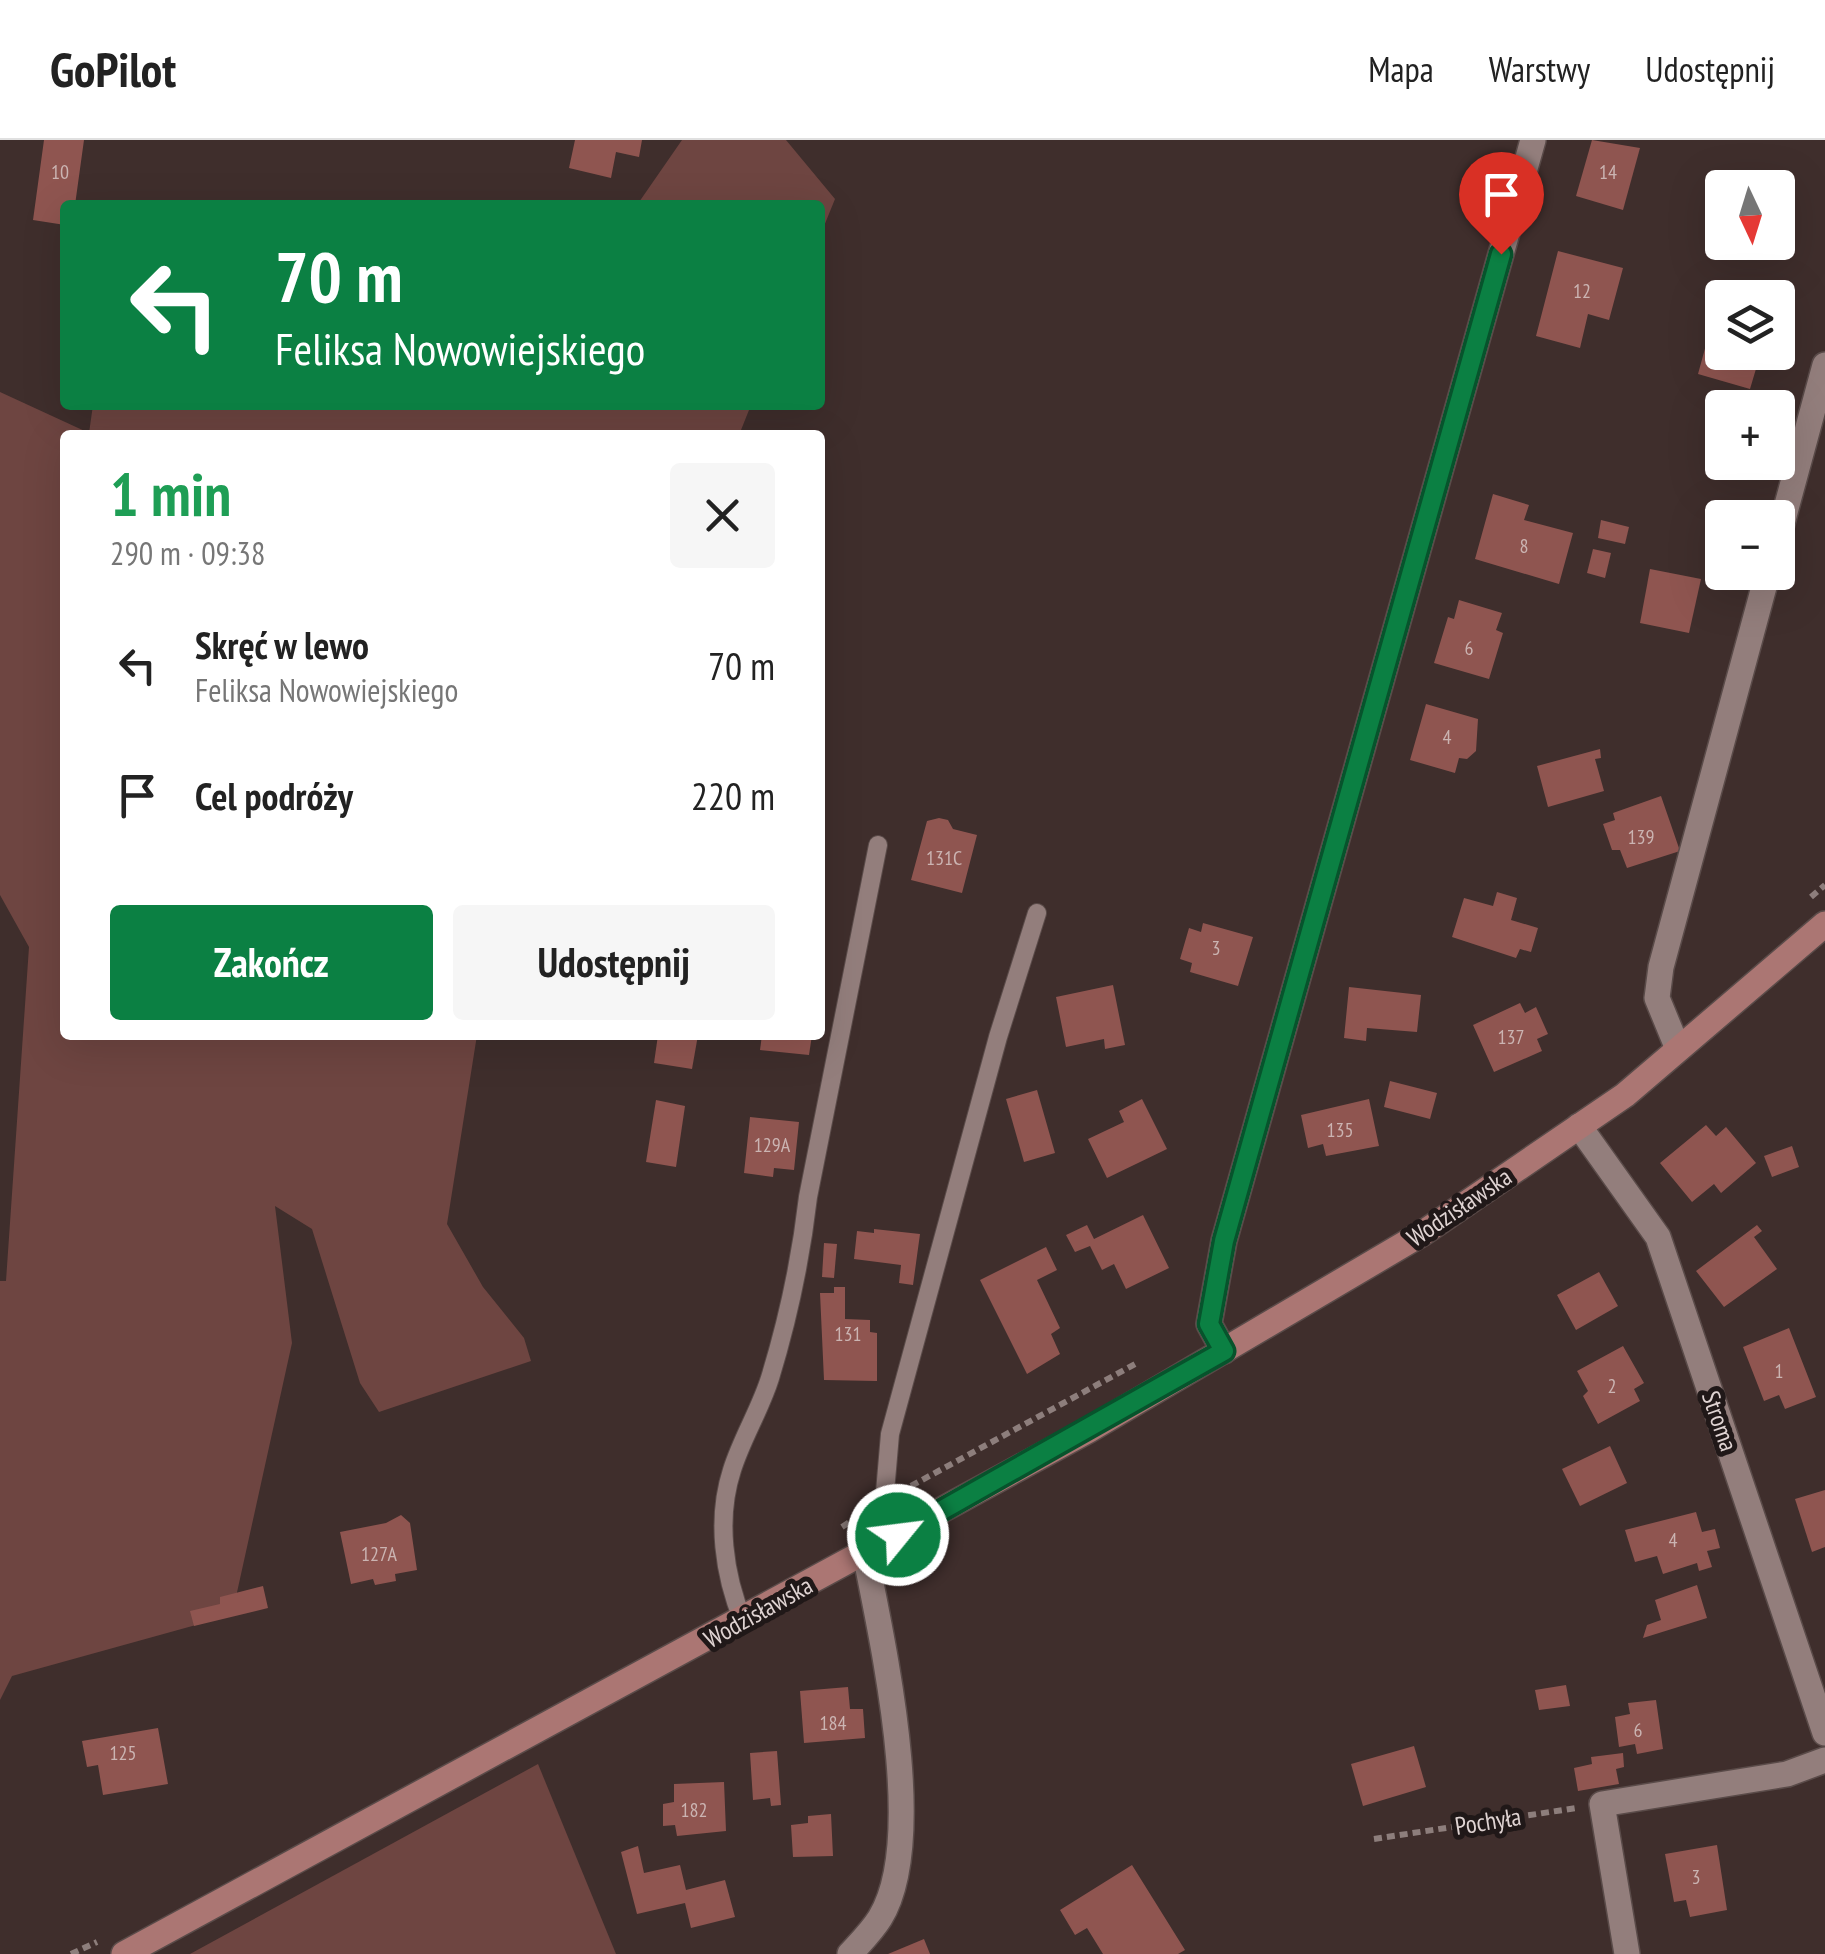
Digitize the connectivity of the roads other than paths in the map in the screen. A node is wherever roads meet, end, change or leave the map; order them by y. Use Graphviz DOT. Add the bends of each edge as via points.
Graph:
graph roads {
  1 [pos="1533,140"];
  2 [pos="1825,364"];
  3 [pos="1788,500"];
  4 [pos="1763,590"];
  5 [pos="878,845"];
  6 [pos="1037,912"];
  7 [pos="1825,924"];
  8 [pos="1678,1049"];
  9 [pos="1579,1126"];
  10 [pos="1224,1351"];
  11 [pos="898,1535"];
  12 [pos="865,1554"];
  13 [pos="743,1620"];
  14 [pos="1825,1732"];
  15 [pos="1825,1760"];
  16 [pos="117,1944"];
  17 [pos="850,1954"];
  18 [pos="1627,1954"];
  1 -- 10 [label="street" via="1224,1241 1209,1324"];
  2 -- 3 [label="street"];
  4 -- 8 [label="street" via="1661,967 1657,998"];
  5 -- 13 [label="lane" via="789,1303 762,1406 731,1472 724,1522 728,1584"];
  6 -- 11 [label="lane" via="890,1434 888,1499"];
  7 -- 8 [label="main road, Wodzisławska"];
  8 -- 9 [label="main road, Wodzisławska"];
  9 -- 10 [label="main road, Wodzisławska" via="1423,1234"];
  9 -- 14 [label="street, Stroma" via="1658,1237"];
  10 -- 11 [label="main road, Wodzisławska"];
  11 -- 12 [label="main road, Wodzisławska"];
  12 -- 13 [label="main road, Wodzisławska"];
  12 -- 17 [label="street" via="894,1700 898,1854 882,1916"];
  13 -- 16 [label="main road, Wodzisławska"];
  15 -- 18 [label="street" via="1788,1774 1602,1804"];
}
